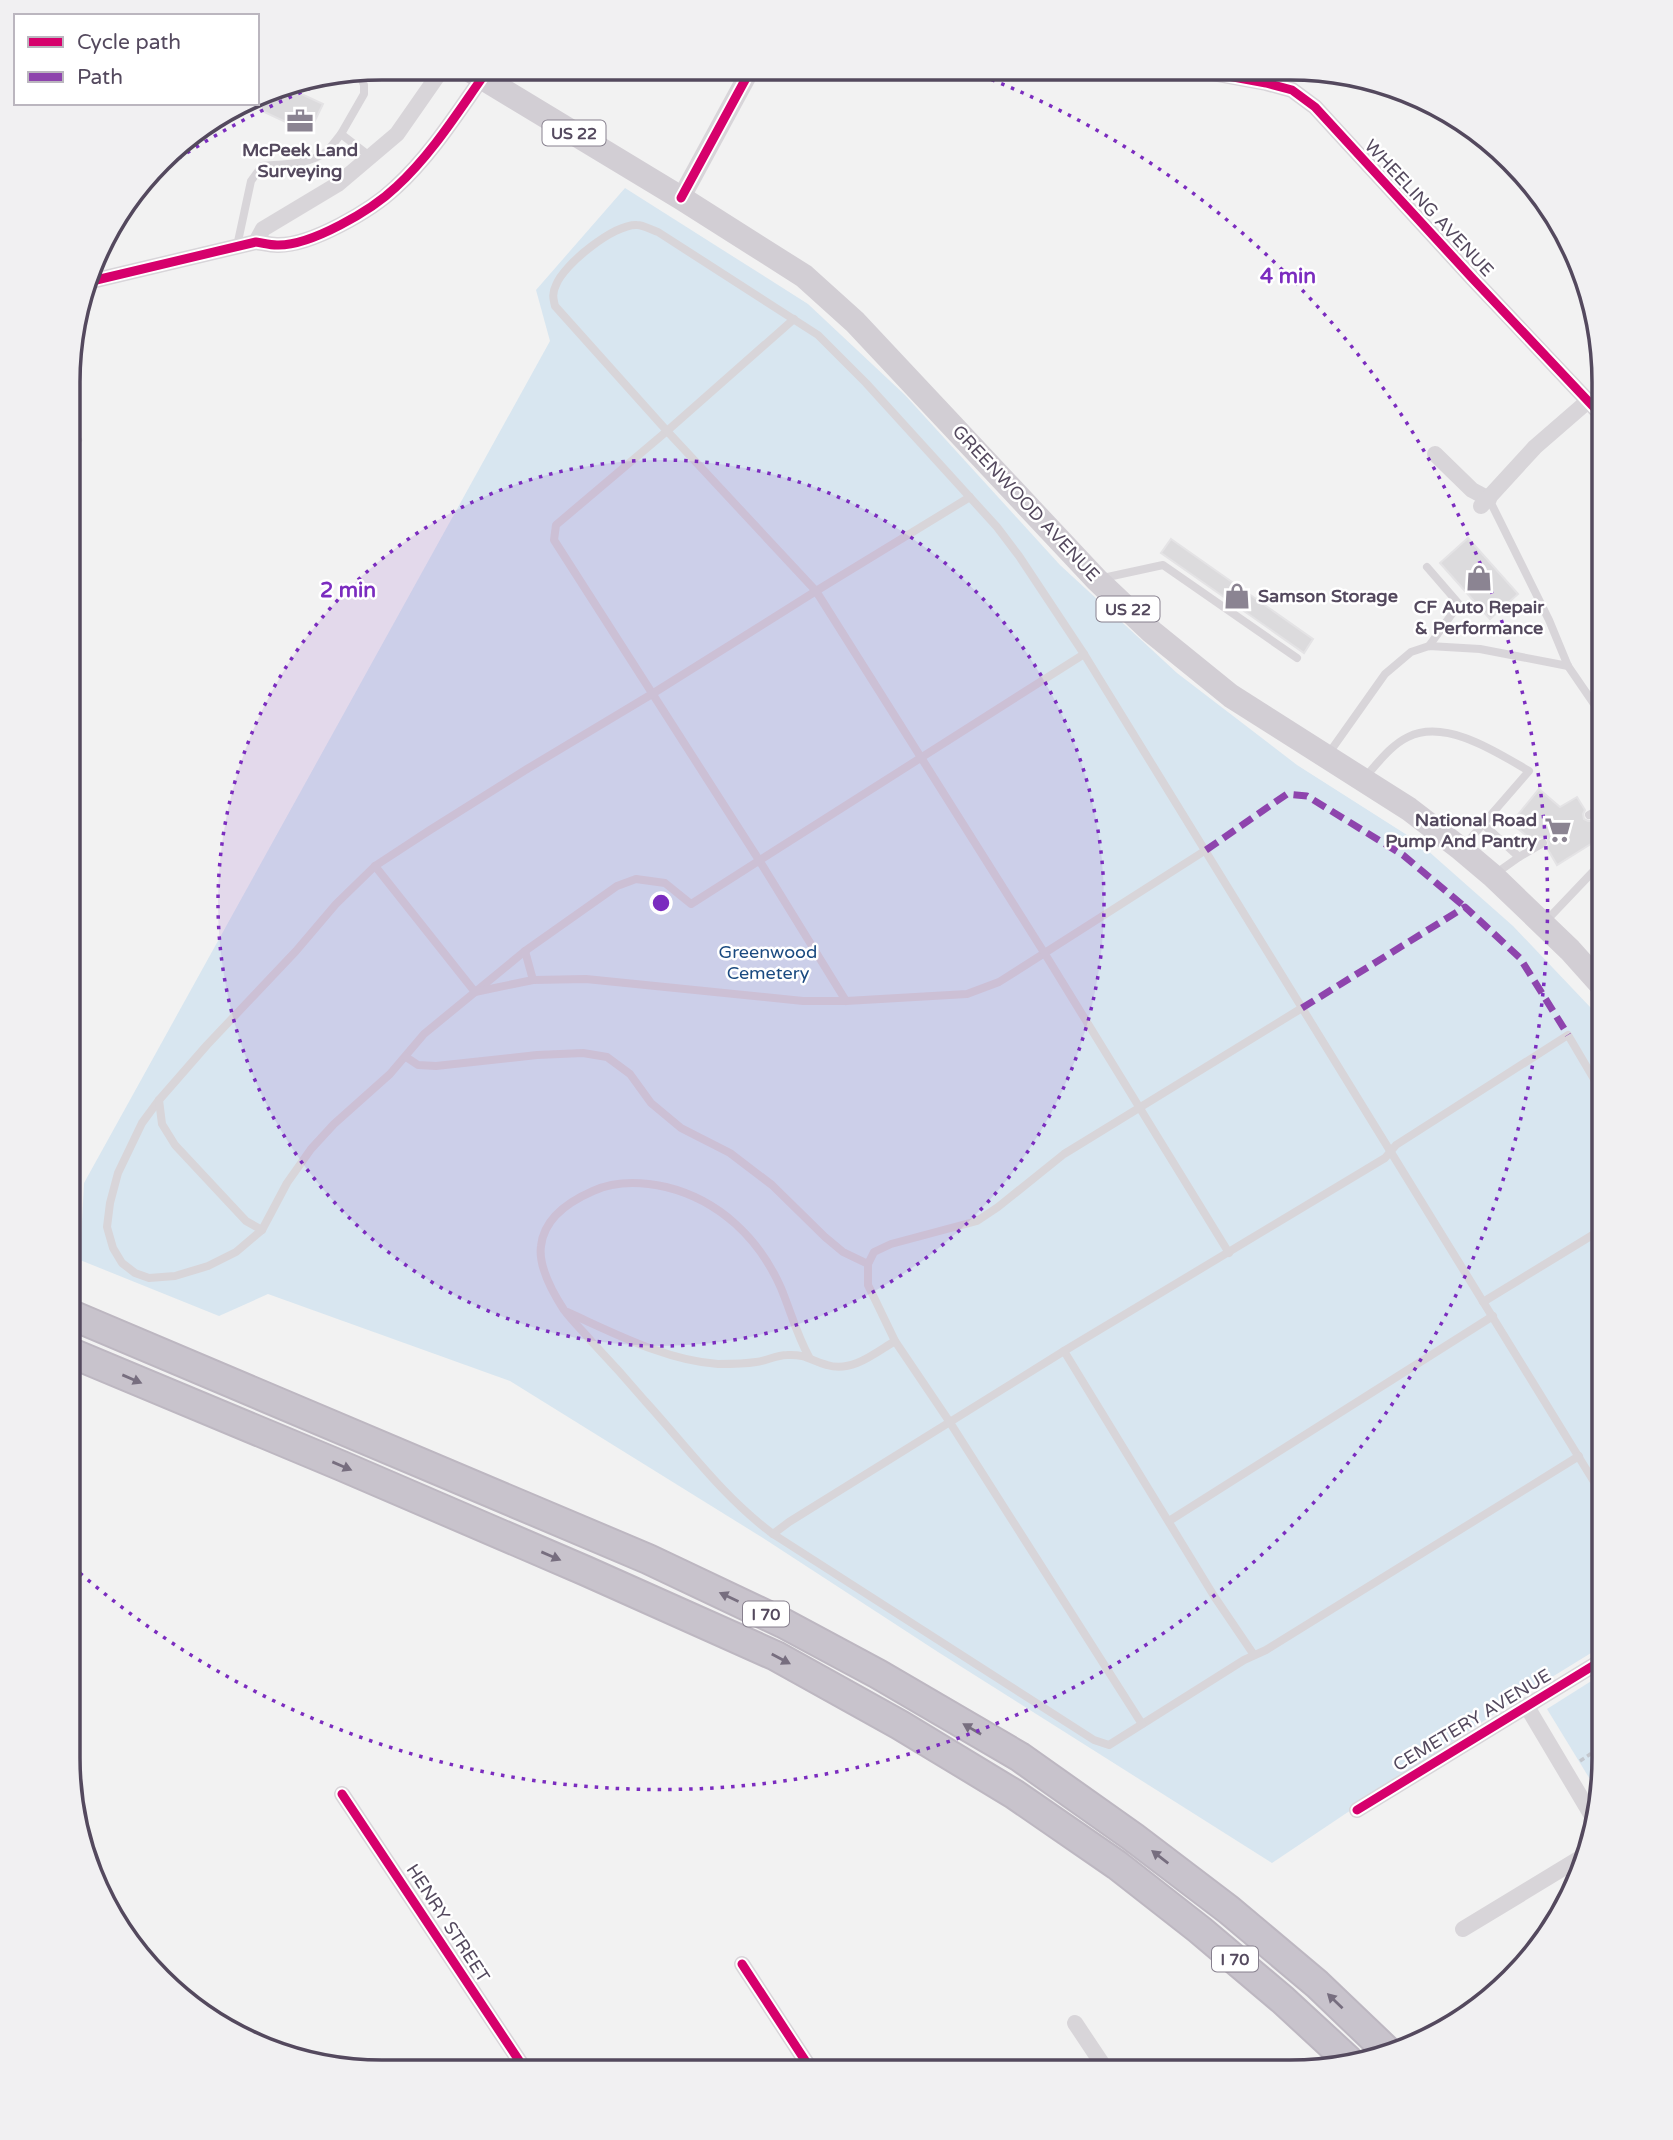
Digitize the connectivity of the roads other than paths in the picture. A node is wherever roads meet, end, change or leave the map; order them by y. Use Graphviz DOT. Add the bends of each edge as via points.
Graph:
graph roads {
  1 [pos="435,80"];
  2 [pos="470,80"];
  3 [pos="486,80"];
  4 [pos="745,80"];
  5 [pos="1250,80"];
  6 [pos="362,81"];
  7 [pos="341,134"];
  8 [pos="372,158"];
  9 [pos="681,198"];
  10 [pos="256,242"];
  11 [pos="237,247"];
  12 [pos="99,279"];
  13 [pos="794,319"];
  14 [pos="1588,401"];
  15 [pos="1592,405"];
  16 [pos="667,432"];
  17 [pos="1436,454"];
  18 [pos="970,497"];
  19 [pos="1485,502"];
  20 [pos="1427,567"];
  21 [pos="1097,580"];
  22 [pos="816,591"];
  23 [pos="1429,646"];
  24 [pos="1084,654"];
  25 [pos="1297,658"];
  26 [pos="1568,666"];
  27 [pos="652,694"];
  28 [pos="1592,701"];
  29 [pos="921,757"];
  30 [pos="1327,757"];
  31 [pos="1363,779"];
  32 [pos="1592,813"];
  33 [pos="1589,815"];
  34 [pos="1483,824"];
  35 [pos="1543,843"];
  36 [pos="1461,849"];
  37 [pos="1206,850"];
  38 [pos="1519,857"];
  39 [pos="759,860"];
  40 [pos="375,866"];
  41 [pos="1592,873"];
  42 [pos="1493,876"];
  43 [pos="1543,924"];
  44 [pos="525,951"];
  45 [pos="1045,954"];
  46 [pos="1592,975"];
  47 [pos="533,980"];
  48 [pos="475,992"];
  49 [pos="846,1001"];
  50 [pos="1303,1008"];
  51 [pos="406,1057"];
  52 [pos="1592,1076"];
  53 [pos="159,1100"];
  54 [pos="1140,1108"];
  55 [pos="1390,1151"];
  56 [pos="262,1230"];
  57 [pos="1592,1235"];
  58 [pos="1229,1253"];
  59 [pos="868,1264"];
  60 [pos="1483,1303"];
  61 [pos="565,1311"];
  62 [pos="1493,1316"];
  63 [pos="80,1319"];
  64 [pos="895,1341"];
  65 [pos="1064,1350"];
  66 [pos="80,1357"];
  67 [pos="809,1357"];
  68 [pos="949,1421"];
  69 [pos="1579,1456"];
  70 [pos="1592,1477"];
  71 [pos="1169,1521"];
  72 [pos="773,1535"];
  73 [pos="1254,1655"];
  74 [pos="1592,1666"];
  75 [pos="1526,1705"];
  76 [pos="1142,1724"];
  77 [pos="342,1794"];
  78 [pos="1588,1809"];
  79 [pos="1357,1810"];
  80 [pos="1573,1862"];
  81 [pos="1463,1929"];
  82 [pos="742,1964"];
  83 [pos="1075,2023"];
  84 [pos="1381,2045"];
  85 [pos="1343,2055"];
  86 [pos="519,2060"];
  87 [pos="805,2060"];
  88 [pos="1100,2060"];
  1 -- 8 [label="street" via="397,134"];
  2 -- 10 [label="street" via="438,141 396,188 330,230 279,245"];
  3 -- 9 [label="main road, US 22"];
  4 -- 9 [label="street"];
  5 -- 14 [label="street, WHEELING AVENUE" via="1292,90 1315,107"];
  6 -- 7 [label="lane" via="364,94"];
  7 -- 8 [label="lane"];
  7 -- 11 [label="lane" via="321,155 262,166 251,181"];
  8 -- 10 [label="street" via="263,229"];
  9 -- 21 [label="main road, GREENWOOD AVENUE / US 22" via="804,276 855,322"];
  10 -- 11 [label="street"];
  11 -- 12 [label="street"];
  13 -- 16 [label="lane"];
  13 -- 16 [label="lane" via="658,232 639,225 611,233 572,263 556,282 555,306"];
  13 -- 18 [label="lane" via="847,364"];
  14 -- 15 [label="street, WHEELING AVENUE"];
  14 -- 19 [label="street" via="1535,447"];
  16 -- 22 [label="lane"];
  16 -- 27 [label="lane" via="556,525 554,540"];
  17 -- 19 [label="street"];
  18 -- 22 [label="lane"];
  18 -- 24 [label="lane" via="1019,556"];
  19 -- 26 [label="lane" via="1549,620"];
  20 -- 23 [label="lane" via="1459,604"];
  21 -- 25 [label="lane" via="1163,565"];
  21 -- 30 [label="main road, GREENWOOD AVENUE / US 22" via="1231,696"];
  22 -- 27 [label="lane"];
  22 -- 29 [label="lane"];
  23 -- 26 [label="lane" via="1480,649"];
  23 -- 30 [label="lane" via="1411,652 1385,674"];
  24 -- 29 [label="lane"];
  24 -- 37 [label="lane"];
  26 -- 28 [label="lane"];
  27 -- 39 [label="lane"];
  27 -- 40 [label="lane"];
  29 -- 39 [label="lane"];
  29 -- 45 [label="lane"];
  30 -- 31 [label="main road, GREENWOOD AVENUE / US 22"];
  31 -- 34 [label="lane" via="1390,750 1425,731 1483,744 1529,771"];
  31 -- 36 [label="main road, GREENWOOD AVENUE / US 22"];
  32 -- 33 [label="lane"];
  34 -- 36 [label="lane"];
  34 -- 38 [label="lane"];
  35 -- 38 [label="lane"];
  36 -- 42 [label="main road, GREENWOOD AVENUE / US 22"];
  37 -- 45 [label="lane"];
  37 -- 50 [label="lane"];
  38 -- 42 [label="lane"];
  39 -- 44 [label="lane" via="691,904 665,883 636,879 617,886"];
  39 -- 49 [label="lane"];
  40 -- 48 [label="lane"];
  40 -- 53 [label="lane"];
  41 -- 43 [label="lane"];
  42 -- 43 [label="main road, GREENWOOD AVENUE / US 22"];
  43 -- 46 [label="main road, GREENWOOD AVENUE / US 22"];
  44 -- 47 [label="lane"];
  44 -- 48 [label="lane"];
  45 -- 49 [label="lane" via="999,982 967,994"];
  45 -- 54 [label="lane"];
  47 -- 48 [label="lane"];
  47 -- 49 [label="lane" via="586,979 803,1001"];
  48 -- 51 [label="lane" via="424,1034"];
  50 -- 54 [label="lane"];
  50 -- 55 [label="lane"];
  51 -- 56 [label="lane" via="311,1149"];
  51 -- 59 [label="lane" via="418,1065 436,1066 537,1055 607,1057 630,1074 651,1103 681,1128 730,1153 772,1185 843,1252"];
  52 -- 55 [label="lane" via="1568,1035"];
  53 -- 56 [label="lane" via="162,1124 175,1145 246,1221"];
  53 -- 56 [label="lane" via="142,1123 118,1173 110,1203 107,1227 122,1263 149,1279 175,1276 236,1252"];
  54 -- 58 [label="lane"];
  54 -- 59 [label="lane" via="1063,1154 977,1221 891,1244 874,1252"];
  55 -- 58 [label="lane"];
  55 -- 60 [label="lane"];
  57 -- 60 [label="lane"];
  58 -- 65 [label="lane"];
  59 -- 64 [label="lane" via="869,1285"];
  60 -- 62 [label="lane"];
  61 -- 67 [label="lane" via="641,1345 717,1364 755,1363 784,1355"];
  61 -- 67 [label="lane" via="542,1264 547,1227 578,1198 601,1187 652,1184 701,1200 746,1233 780,1285"];
  61 -- 72 [label="lane" via="717,1485"];
  62 -- 69 [label="lane"];
  62 -- 71 [label="lane"];
  84 -- 63 [label="highway, I 70, one-way" via="1229,1910 1133,1837 1020,1758 878,1674 648,1559"];
  64 -- 67 [label="lane" via="844,1367"];
  64 -- 68 [label="lane"];
  65 -- 68 [label="lane"];
  65 -- 71 [label="lane"];
  66 -- 85 [label="highway, I 70, one-way" via="649,1599 776,1656 900,1724 1014,1794 1117,1866 1200,1930"];
  68 -- 72 [label="lane"];
  68 -- 76 [label="lane"];
  69 -- 70 [label="lane"];
  69 -- 73 [label="lane"];
  71 -- 73 [label="lane"];
  72 -- 76 [label="lane" via="1094,1740 1109,1745"];
  73 -- 76 [label="lane"];
  74 -- 75 [label="street, CEMETERY AVENUE"];
  75 -- 78 [label="street"];
  75 -- 79 [label="street, CEMETERY AVENUE"];
  77 -- 86 [label="street, HENRY STREET"];
  80 -- 81 [label="street"];
  82 -- 87 [label="street"];
  83 -- 88 [label="street"];
}
